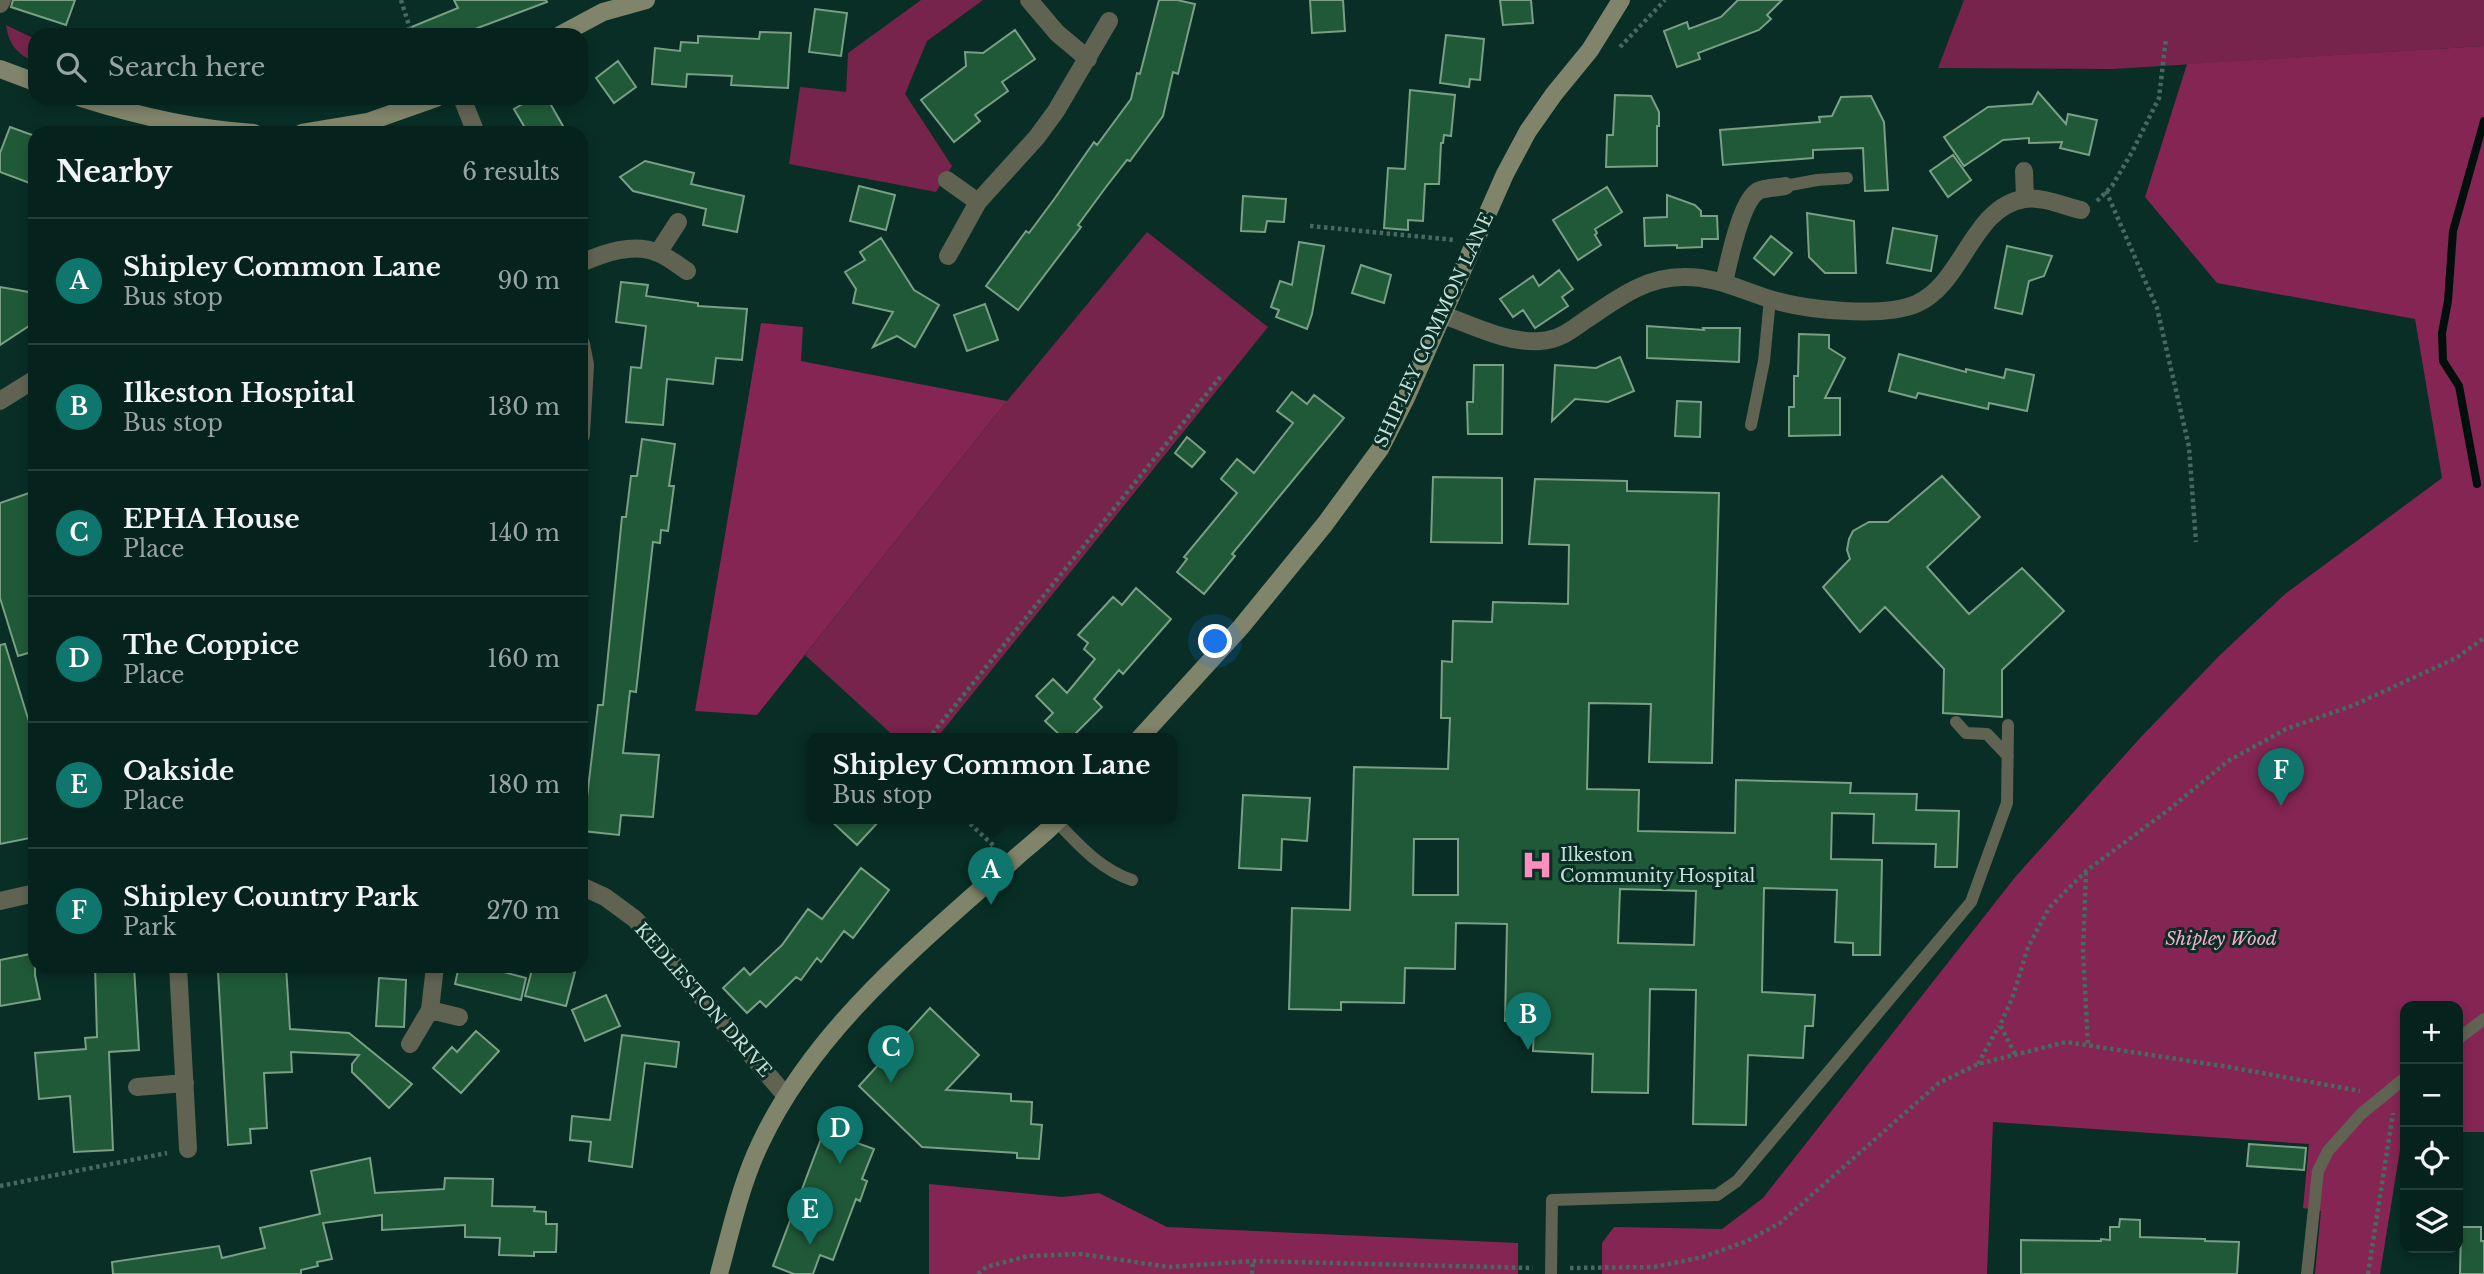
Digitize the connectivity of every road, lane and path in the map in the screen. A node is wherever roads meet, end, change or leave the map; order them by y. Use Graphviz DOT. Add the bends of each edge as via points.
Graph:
graph roads {
  1 [pos="401,0"];
  2 [pos="646,0"];
  3 [pos="1028,0"];
  4 [pos="1621,0"];
  5 [pos="1665,0"];
  6 [pos="1110,21"];
  7 [pos="410,28"];
  8 [pos="573,28"];
  9 [pos="2166,38"];
  10 [pos="1590,50"];
  11 [pos="1088,58"];
  12 [pos="0,69"];
  13 [pos="28,79"];
  14 [pos="105,105"];
  15 [pos="416,105"];
  16 [pos="465,105"];
  17 [pos="190,126"];
  18 [pos="344,126"];
  19 [pos="473,126"];
  20 [pos="2024,171"];
  21 [pos="1847,178"];
  22 [pos="947,180"];
  23 [pos="1785,187"];
  24 [pos="2106,191"];
  25 [pos="2025,198"];
  26 [pos="978,202"];
  27 [pos="2081,210"];
  28 [pos="678,222"];
  29 [pos="1310,226"];
  30 [pos="1475,243"];
  31 [pos="658,253"];
  32 [pos="948,256"];
  33 [pos="588,261"];
  34 [pos="687,271"];
  35 [pos="1724,282"];
  36 [pos="1770,299"];
  37 [pos="1443,315"];
  38 [pos="1221,376"];
  39 [pos="28,383"];
  40 [pos="0,401"];
  41 [pos="1751,425"];
  42 [pos="2196,542"];
  43 [pos="2484,638"];
  44 [pos="1956,722"];
  45 [pos="2008,725"];
  46 [pos="933,733"];
  47 [pos="1144,733"];
  48 [pos="2008,757"];
  49 [pos="970,824"];
  50 [pos="1055,824"];
  51 [pos="1061,824"];
  52 [pos="1011,862"];
  53 [pos="2085,871"];
  54 [pos="1132,880"];
  55 [pos="588,889"];
  56 [pos="28,895"];
  57 [pos="0,901"];
  58 [pos="178,973"];
  59 [pos="434,973"];
  60 [pos="430,1010"];
  61 [pos="459,1017"];
  62 [pos="2484,1019"];
  63 [pos="2000,1026"];
  64 [pos="2463,1035"];
  65 [pos="410,1044"];
  66 [pos="2088,1045"];
  67 [pos="2015,1054"];
  68 [pos="1978,1064"];
  69 [pos="185,1083"];
  70 [pos="2400,1083"];
  71 [pos="137,1087"];
  72 [pos="2400,1092"];
  73 [pos="786,1096"];
  74 [pos="188,1149"];
  75 [pos="0,1186"];
  76 [pos="1253,1261"];
  77 [pos="719,1274"];
  78 [pos="1252,1274"];
  79 [pos="1551,1274"];
  80 [pos="2307,1274"];
  81 [pos="2368,1274"];
  1 -- 7 [label="path"];
  2 -- 8 [label="street" via="603,12"];
  3 -- 11 [label="street" via="1057,33"];
  4 -- 10 [label="street, SHIPLEY COMMON LANE"];
  5 -- 10 [label="path" via="1619,49"];
  6 -- 11 [label="street"];
  9 -- 24 [label="path" via="2159,98"];
  10 -- 30 [label="street, SHIPLEY COMMON LANE" via="1528,131"];
  11 -- 26 [label="street" via="1037,138"];
  12 -- 13 [label="street"];
  14 -- 17 [label="street"];
  15 -- 18 [label="street"];
  16 -- 19 [label="street"];
  20 -- 25 [label="street"];
  21 -- 23 [label="lane"];
  22 -- 26 [label="street"];
  23 -- 35 [label="street" via="1763,189 1750,199"];
  24 -- 27 [label="path"];
  24 -- 42 [label="path" via="2157,308 2189,447"];
  25 -- 27 [label="street"];
  25 -- 36 [label="street" via="1990,218 1946,280 1913,305 1892,310 1825,309"];
  26 -- 32 [label="street"];
  28 -- 31 [label="street"];
  29 -- 30 [label="path"];
  30 -- 37 [label="street, SHIPLEY COMMON LANE"];
  31 -- 33 [label="street" via="630,248"];
  31 -- 34 [label="street"];
  35 -- 36 [label="street"];
  35 -- 37 [label="street" via="1684,277 1647,283 1565,334 1539,341 1515,340"];
  36 -- 41 [label="lane"];
  37 -- 47 [label="street, SHIPLEY COMMON LANE" via="1405,400 1363,473 1241,627"];
  38 -- 46 [label="path"];
  39 -- 40 [label="street"];
  43 -- 53 [label="path" via="2456,658 2354,705 2286,729 2228,761"];
  44 -- 48 [label="lane" via="1966,733 1987,733"];
  45 -- 48 [label="lane"];
  48 -- 79 [label="lane" via="2007,803 1971,902 1737,1181 1717,1195 1552,1200"];
  49 -- 52 [label="path"];
  50 -- 52 [label="street"];
  51 -- 54 [label="lane" via="1096,862"];
  52 -- 73 [label="street" via="848,1015"];
  53 -- 63 [label="path" via="2049,908 2028,947"];
  53 -- 66 [label="path"];
  55 -- 73 [label="street, KEDLESTON DRIVE" via="635,919"];
  56 -- 57 [label="street"];
  58 -- 69 [label="street"];
  59 -- 60 [label="street"];
  60 -- 61 [label="street"];
  60 -- 65 [label="street"];
  62 -- 64 [label="lane"];
  63 -- 67 [label="path"];
  63 -- 68 [label="path"];
  69 -- 71 [label="street"];
  69 -- 74 [label="street"];
  70 -- 80 [label="lane" via="2344,1132 2318,1171"];
  72 -- 81 [label="path"];
  73 -- 77 [label="street" via="760,1143"];
  74 -- 75 [label="path"];
  76 -- 78 [label="path"];
}
